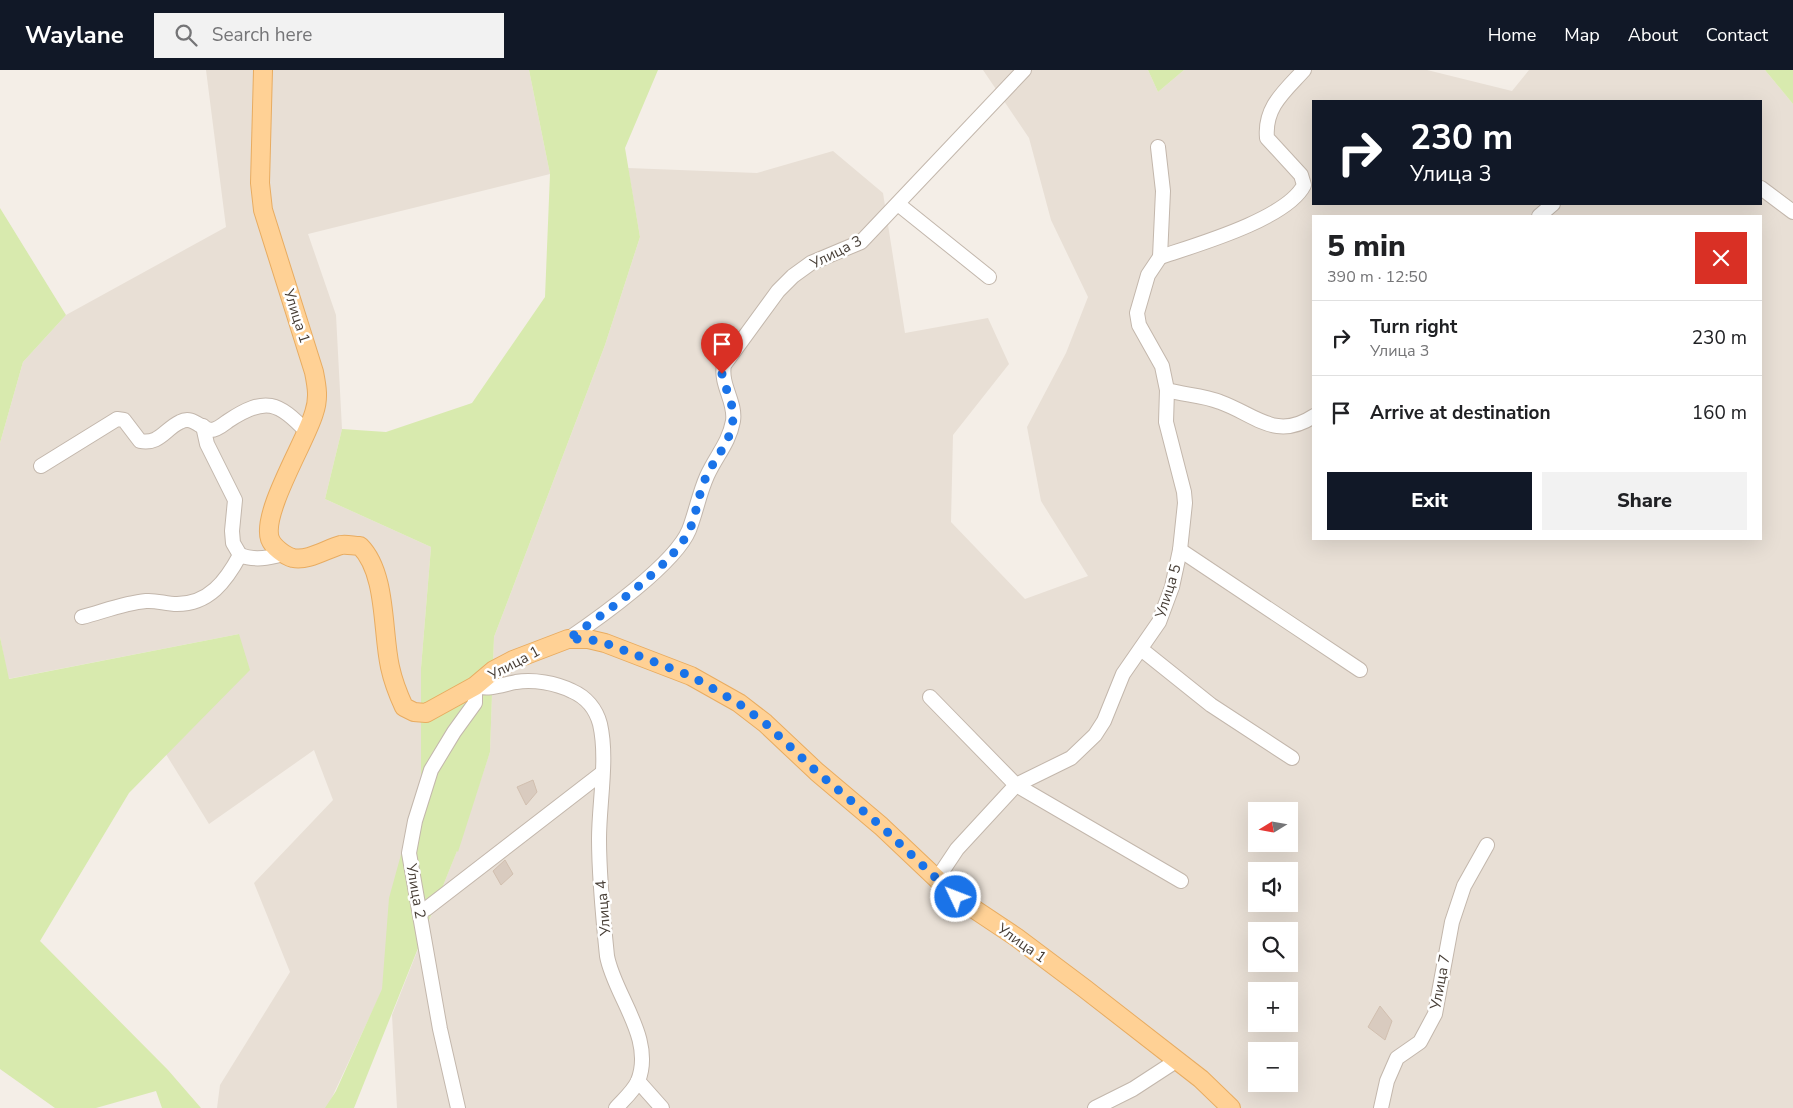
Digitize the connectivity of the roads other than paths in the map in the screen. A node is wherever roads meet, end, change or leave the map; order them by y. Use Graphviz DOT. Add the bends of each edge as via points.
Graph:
graph roads {
  1 [pos="263,70"];
  2 [pos="1024,70"];
  3 [pos="1304,70"];
  4 [pos="1158,147"];
  5 [pos="1762,189"];
  6 [pos="898,204"];
  7 [pos="1552,205"];
  8 [pos="1793,212"];
  9 [pos="1540,215"];
  10 [pos="1160,256"];
  11 [pos="990,277"];
  12 [pos="1166,390"];
  13 [pos="1312,417"];
  14 [pos="202,426"];
  15 [pos="307,432"];
  16 [pos="40,466"];
  17 [pos="1180,550"];
  18 [pos="283,554"];
  19 [pos="240,555"];
  20 [pos="82,617"];
  21 [pos="568,639"];
  22 [pos="1142,649"];
  23 [pos="1360,670"];
  24 [pos="475,686"];
  25 [pos="930,697"];
  26 [pos="1292,758"];
  27 [pos="602,773"];
  28 [pos="1016,785"];
  29 [pos="1486,845"];
  30 [pos="937,879"];
  31 [pos="1180,881"];
  32 [pos="426,909"];
  33 [pos="1176,1061"];
  34 [pos="638,1081"];
  35 [pos="458,1108"];
  36 [pos="616,1108"];
  37 [pos="662,1108"];
  38 [pos="1095,1108"];
  39 [pos="1231,1108"];
  40 [pos="1380,1108"];
  1 -- 15 [label="main road, Улица 1" via="260,183 263,210 314,372 318,393"];
  2 -- 6 [label="street, Улица 3"];
  3 -- 10 [label="street" via="1270,108 1266,130 1267,138 1301,175 1304,185 1301,192 1246,227"];
  4 -- 10 [label="street" via="1163,191"];
  5 -- 8 [label="street"];
  6 -- 11 [label="street"];
  6 -- 21 [label="street, Улица 3" via="861,242 811,263 778,291 724,365 722,374 733,419 724,448 696,501 689,531 670,556 604,614"];
  7 -- 9 [label="street"];
  10 -- 12 [label="street, Улица 5" via="1148,275 1137,312 1139,325 1162,366"];
  12 -- 13 [label="street" via="1219,401 1273,427 1287,428"];
  12 -- 17 [label="street, Улица 5" via="1166,422 1184,492"];
  14 -- 15 [label="street" via="216,429 242,412 270,404 286,411"];
  14 -- 16 [label="street" via="192,420 180,421 160,438 148,443 140,441 124,420 117,419"];
  14 -- 19 [label="street" via="206,444 235,500 232,537"];
  15 -- 18 [label="main road, Улица 1" via="283,482 270,526 270,540"];
  17 -- 22 [label="street, Улица 5" via="1172,588 1159,622"];
  17 -- 23 [label="street"];
  18 -- 19 [label="street" via="268,559"];
  18 -- 24 [label="main road, Улица 1" via="303,558 343,545 360,546 370,556 376,573 390,667 404,707 426,713"];
  19 -- 20 [label="street" via="212,594 198,600 176,604 147,601"];
  21 -- 24 [label="main road, Улица 1" via="540,648 494,670"];
  21 -- 30 [label="main road, Улица 1" via="605,643 691,676 738,703 765,723"];
  22 -- 26 [label="street" via="1212,705"];
  22 -- 28 [label="street, Улица 5" via="1123,674 1104,721 1086,745 1053,769"];
  24 -- 27 [label="street, Улица 4" via="487,689 538,681 570,690 584,698 600,723"];
  24 -- 35 [label="street, Улица 2" via="475,703 432,770 415,821 409,853 440,1029"];
  25 -- 28 [label="street"];
  27 -- 32 [label="street, Улица 2"];
  27 -- 34 [label="street, Улица 4" via="600,871 607,956 609,969 639,1040"];
  28 -- 30 [label="street, Улица 5" via="957,849"];
  28 -- 31 [label="street"];
  29 -- 40 [label="street, Улица 7" via="1464,886 1452,922 1435,1014 1420,1042 1397,1058"];
  30 -- 33 [label="main road, Улица 1" via="956,897 1016,937"];
  33 -- 38 [label="street" via="1133,1089"];
  33 -- 39 [label="main road, Улица 1" via="1201,1079"];
  34 -- 36 [label="street"];
  34 -- 37 [label="street"];
}
